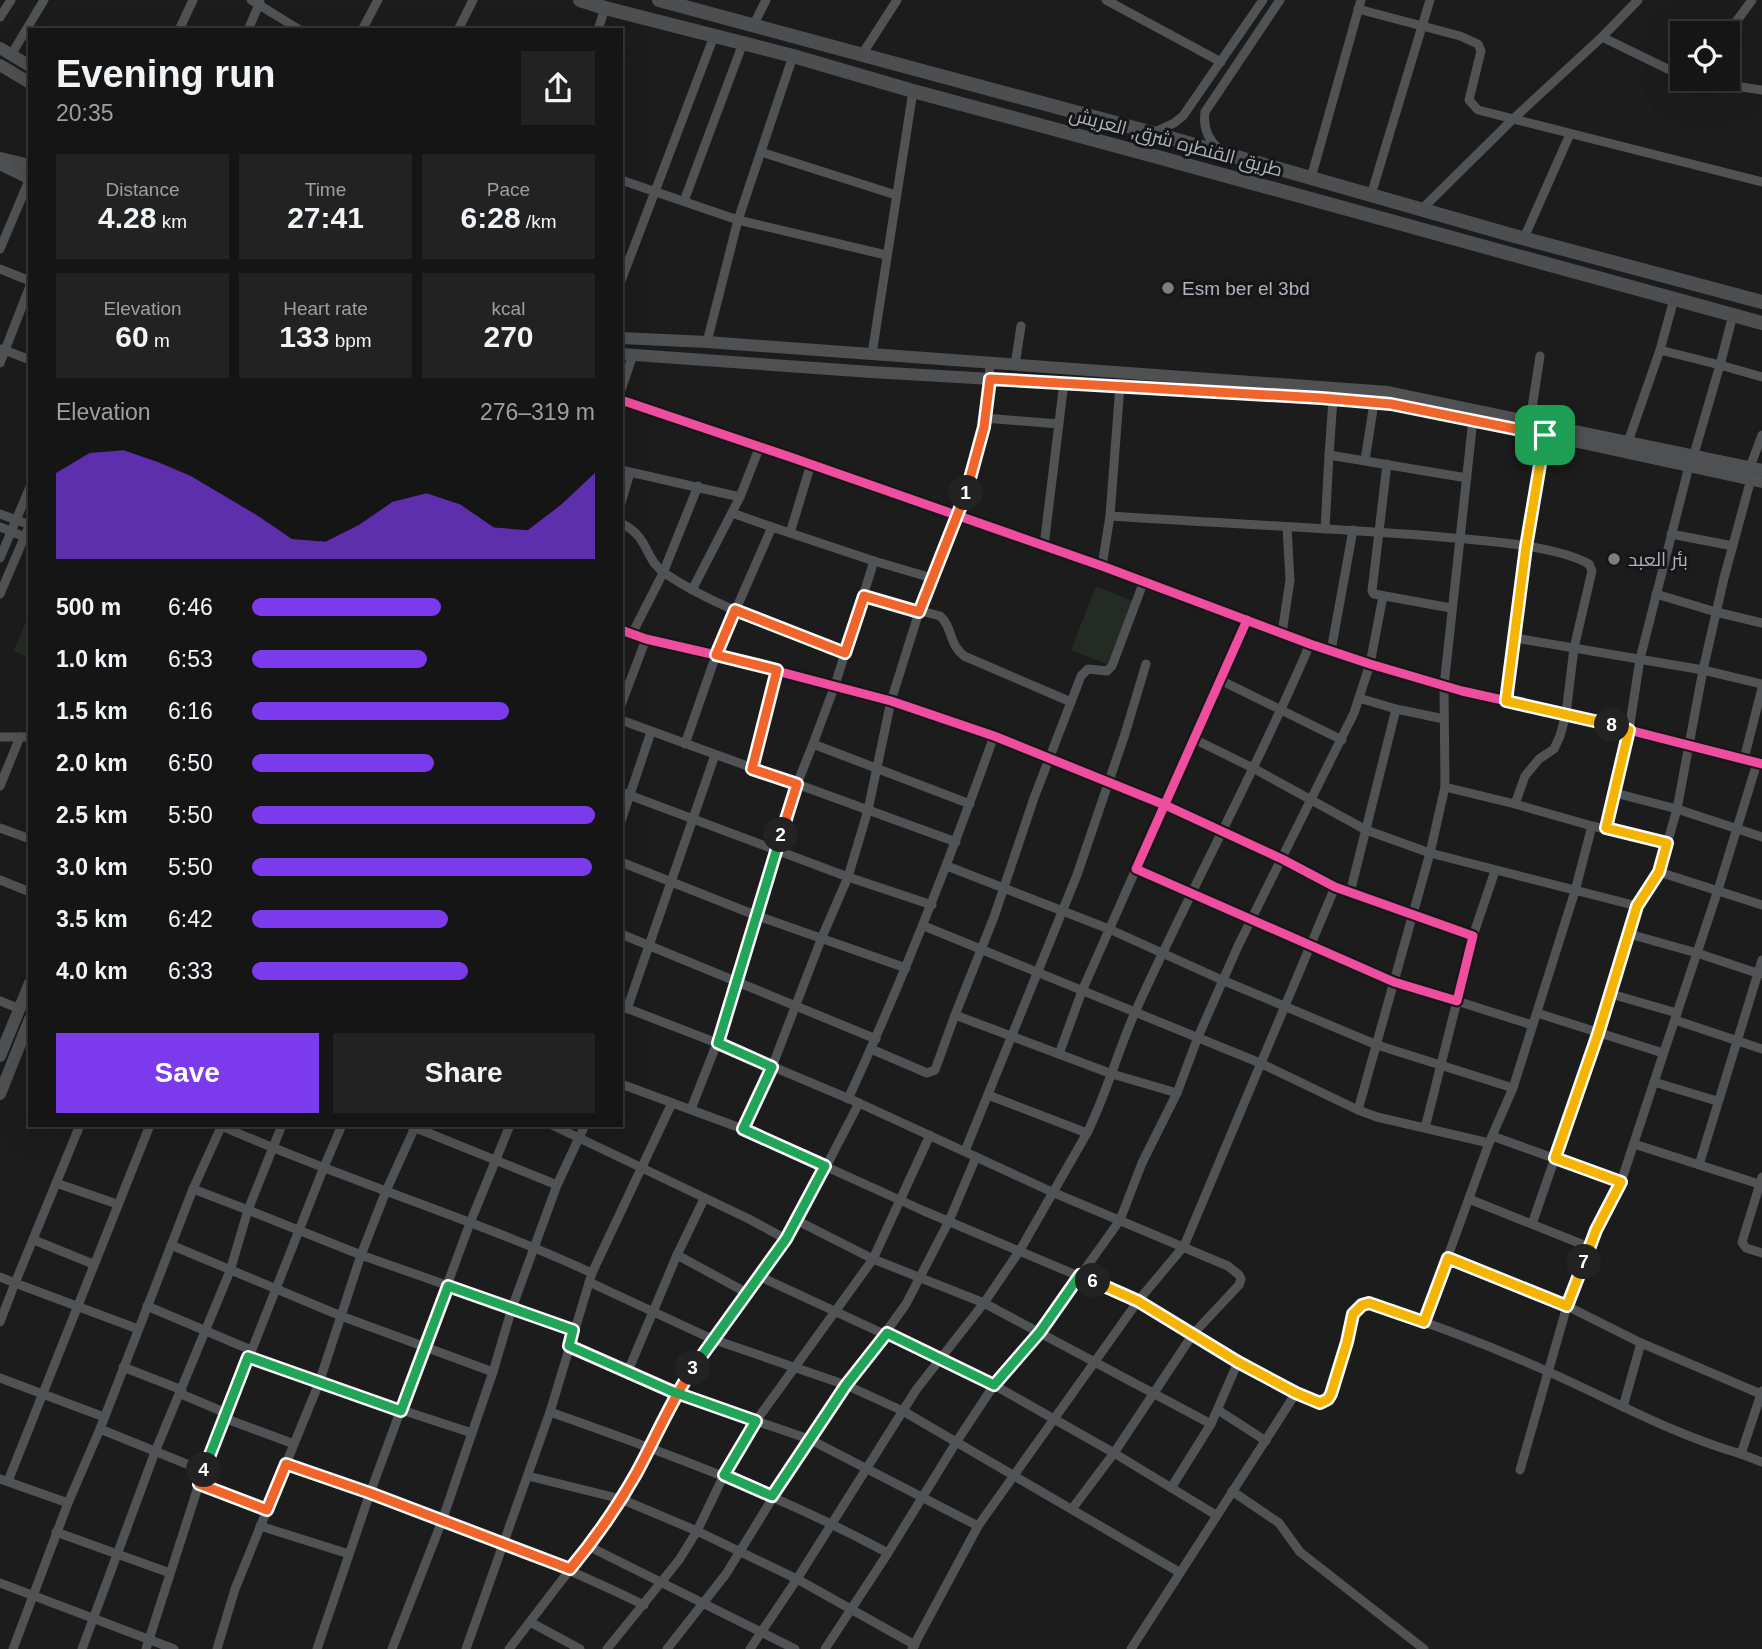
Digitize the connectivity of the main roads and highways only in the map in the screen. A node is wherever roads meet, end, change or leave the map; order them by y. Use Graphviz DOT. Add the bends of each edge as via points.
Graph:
graph roads {
  1 [pos="580,0"];
  2 [pos="659,0"];
  3 [pos="698,5"];
  4 [pos="6,52"];
  5 [pos="0,65"];
  6 [pos="28,65"];
  7 [pos="28,82"];
  8 [pos="0,158"];
  9 [pos="0,164"];
  10 [pos="28,165"];
  11 [pos="28,178"];
  12 [pos="1762,302"];
  13 [pos="1762,323"];
  14 [pos="623,338"];
  15 [pos="627,354"];
  16 [pos="1252,380"];
  17 [pos="1251,394"];
  18 [pos="1455,411"];
  19 [pos="1626,446"];
  20 [pos="1756,474"];
  21 [pos="28,988"];
  22 [pos="25,1043"];
  23 [pos="0,1054"];
  24 [pos="3,1078"];
  25 [pos="0,1094"];
  1 -- 13 [label="highway, طريق القنطره شرق, العريش"];
  2 -- 3 [label="highway, طريق القنطره شرق, العريش"];
  3 -- 12 [label="highway, طريق القنطره شرق, العريش" via="753,26"];
  4 -- 6 [label="main road"];
  5 -- 7 [label="main road"];
  8 -- 10 [label="main road"];
  9 -- 11 [label="main road"];
  14 -- 16 [label="main road"];
  15 -- 17 [label="main road"];
  16 -- 17 [label="main road"];
  16 -- 18 [label="main road" via="1388,392"];
  17 -- 18 [label="main road"];
  18 -- 19 [label="main road" via="1530,421"];
  18 -- 19 [label="main road" via="1545,435"];
  19 -- 20 [label="main road"];
  21 -- 23 [label="main road"];
  22 -- 24 [label="main road"];
  24 -- 25 [label="main road"];
}
